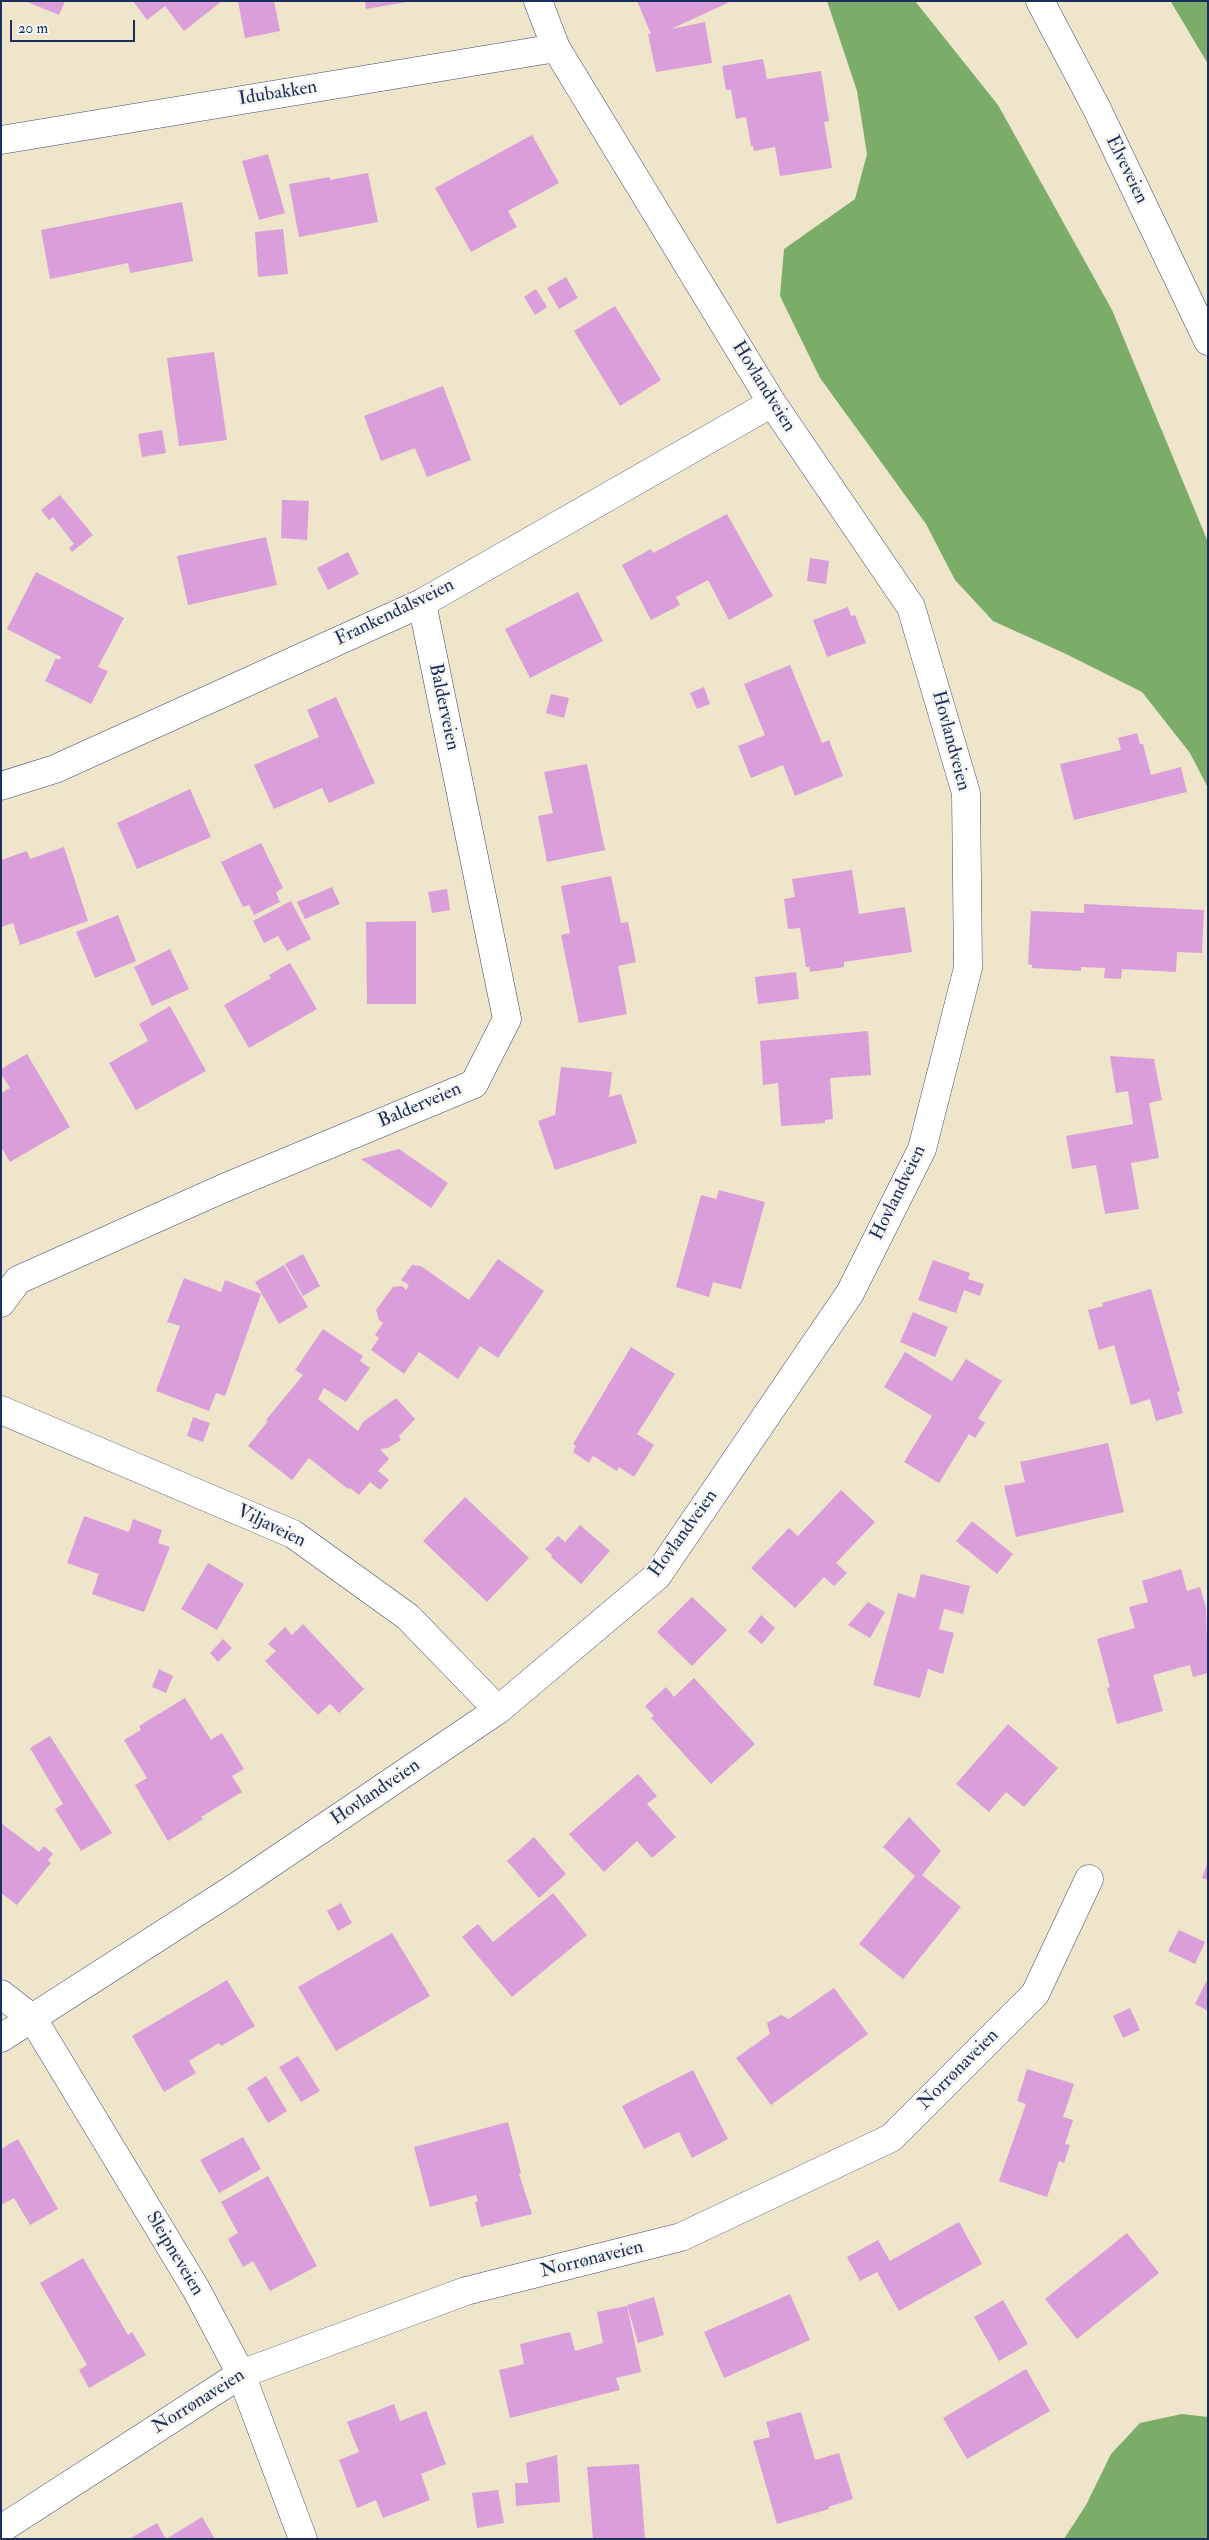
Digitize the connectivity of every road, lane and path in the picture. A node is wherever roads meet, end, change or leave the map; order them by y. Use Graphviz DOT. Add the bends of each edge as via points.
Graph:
graph roads {
  1 [pos="538,1"];
  2 [pos="1040,1"];
  3 [pos="556,48"];
  4 [pos="1,140"];
  5 [pos="1208,341"];
  6 [pos="772,403"];
  7 [pos="422,603"];
  8 [pos="1,786"];
  9 [pos="1,1303"];
  10 [pos="1,1410"];
  11 [pos="498,1710"];
  12 [pos="1089,1879"];
  13 [pos="1,1994"];
  14 [pos="32,2019"];
  15 [pos="1,2038"];
  16 [pos="241,2374"];
  17 [pos="1,2529"];
  18 [pos="304,2539"];
  1 -- 3 [label="main road, Hovlandveien"];
  2 -- 5 [label="main road, Elveveien" via="1097,109"];
  3 -- 4 [label="main road, Idubakken"];
  3 -- 6 [label="main road, Hovlandveien"];
  6 -- 7 [label="main road, Frankendalsveien"];
  6 -- 11 [label="main road, Hovlandveien" via="911,607 966,793 968,968 922,1149 850,1293 657,1576"];
  7 -- 8 [label="main road, Frankendalsveien" via="55,769"];
  7 -- 9 [label="main road, Balderveien" via="507,1018 474,1084 224,1188 18,1280"];
  10 -- 11 [label="main road, Viljaveien" via="293,1534 408,1616"];
  11 -- 14 [label="main road, Hovlandveien" via="230,1891"];
  12 -- 16 [label="main road, Norrønaveien" via="1035,1994 891,2138 681,2237 466,2291"];
  13 -- 14 [label="main road, Sleipneveien"];
  14 -- 15 [label="main road, Hovlandveien"];
  14 -- 16 [label="main road, Sleipneveien" via="196,2289"];
  16 -- 17 [label="main road, Norrønaveien"];
  16 -- 18 [label="main road, Sleipneveien"];
}
